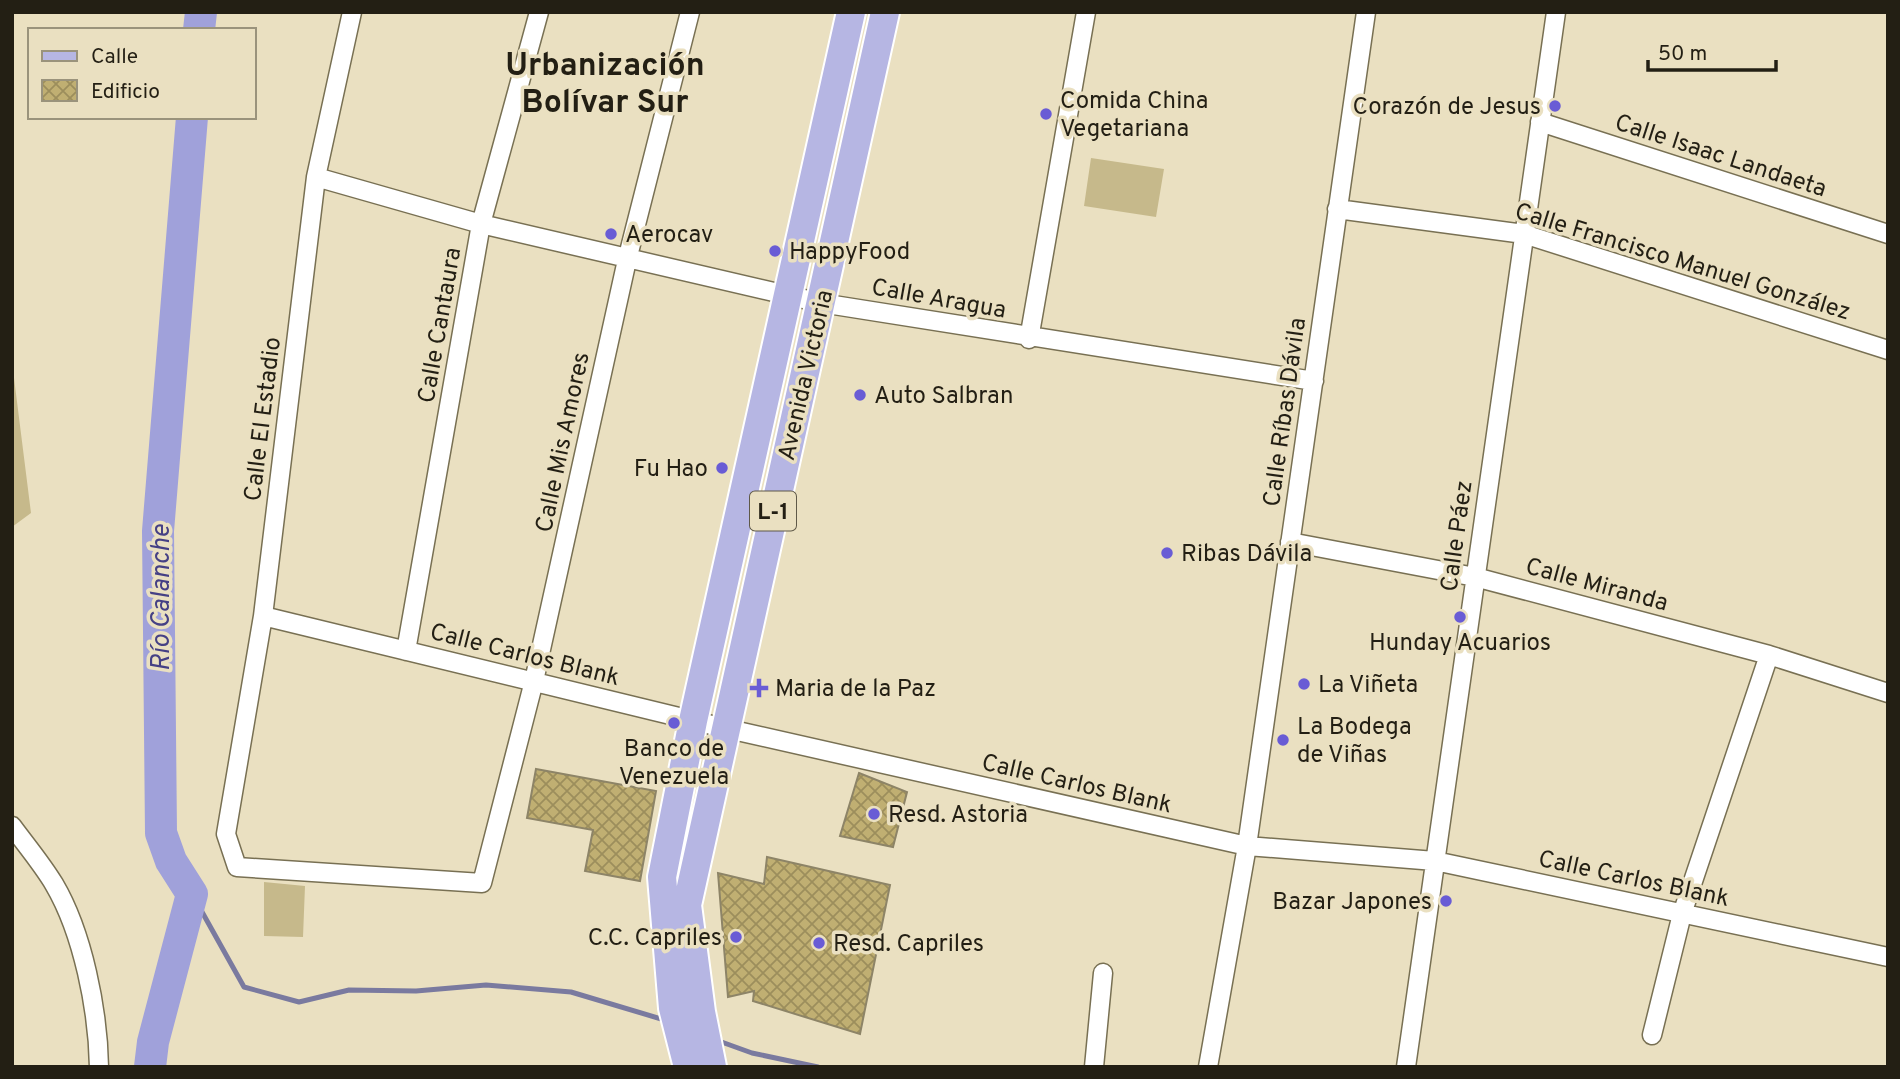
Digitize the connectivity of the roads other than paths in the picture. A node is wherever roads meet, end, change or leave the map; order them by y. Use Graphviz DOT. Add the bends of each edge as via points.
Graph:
graph roads {
  1 [pos="352,12"];
  2 [pos="539,12"];
  3 [pos="690,12"];
  4 [pos="851,12"];
  5 [pos="885,12"];
  6 [pos="1086,12"];
  7 [pos="1366,12"];
  8 [pos="1556,12"];
  9 [pos="1540,122"];
  10 [pos="316,177"];
  11 [pos="1337,209"];
  12 [pos="481,224"];
  13 [pos="1524,234"];
  14 [pos="1888,234"];
  15 [pos="627,260"];
  16 [pos="787,294"];
  17 [pos="821,303"];
  18 [pos="1029,338"];
  19 [pos="1888,350"];
  20 [pos="1314,381"];
  21 [pos="1290,542"];
  22 [pos="1475,577"];
  23 [pos="263,616"];
  24 [pos="406,651"];
  25 [pos="1769,655"];
  26 [pos="534,681"];
  27 [pos="1888,693"];
  28 [pos="693,720"];
  29 [pos="724,728"];
  30 [pos="12,826"];
  31 [pos="1247,846"];
  32 [pos="1435,861"];
  33 [pos="482,883"];
  34 [pos="1682,914"];
  35 [pos="1888,957"];
  36 [pos="1103,973"];
  37 [pos="1652,1035"];
  38 [pos="698,1060"];
  39 [pos="1094,1066"];
  40 [pos="99,1067"];
  41 [pos="1100,1067"];
  42 [pos="1208,1067"];
  43 [pos="1406,1067"];
  1 -- 10 [label="street, Calle El Estadio"];
  2 -- 12 [label="street, Calle Cantaura"];
  3 -- 15 [label="street, Calle Mis Amores"];
  4 -- 16 [label="main road, Avenida Victoria / L-1"];
  5 -- 17 [label="main road, Avenida Victoria / L-1"];
  6 -- 18 [label="street"];
  7 -- 11 [label="street, Calle Ríbas Dávila"];
  8 -- 9 [label="street, Calle Páez"];
  9 -- 13 [label="street, Calle Páez"];
  9 -- 14 [label="street, Calle Isaac Landaeta"];
  10 -- 12 [label="street, Calle Aragua"];
  10 -- 23 [label="street, Calle El Estadio"];
  11 -- 13 [label="street, Calle Francisco Manuel González"];
  11 -- 20 [label="street, Calle Ríbas Dávila"];
  12 -- 15 [label="street, Calle Aragua"];
  12 -- 24 [label="street, Calle Cantaura"];
  13 -- 19 [label="street, Calle Francisco Manuel González"];
  13 -- 22 [label="street, Calle Páez"];
  15 -- 16 [label="street, Calle Aragua"];
  15 -- 26 [label="street, Calle Mis Amores"];
  16 -- 17 [label="street, Calle Aragua"];
  16 -- 28 [label="main road, Avenida Victoria / L-1"];
  17 -- 18 [label="street, Calle Aragua"];
  17 -- 29 [label="main road, Avenida Victoria / L-1"];
  18 -- 20 [label="street, Calle Aragua"];
  20 -- 21 [label="street, Calle Ríbas Dávila"];
  21 -- 22 [label="street, Calle Miranda"];
  21 -- 31 [label="street, Calle Ríbas Dávila"];
  22 -- 25 [label="street, Calle Miranda"];
  22 -- 32 [label="street, Calle Páez"];
  23 -- 24 [label="street, Calle Carlos Blank"];
  23 -- 33 [label="street, Calle El Estadio" via="226,834 237,867"];
  24 -- 26 [label="street, Calle Carlos Blank"];
  25 -- 27 [label="street, Calle Miranda"];
  25 -- 34 [label="street"];
  26 -- 28 [label="street, Calle Carlos Blank"];
  26 -- 33 [label="street, Calle Mis Amores"];
  28 -- 29 [label="street, Calle Carlos Blank"];
  28 -- 38 [label="main road, Avenida Victoria / L-1" via="662,877 673,1008"];
  29 -- 31 [label="street, Calle Carlos Blank"];
  29 -- 38 [label="main road, Avenida Victoria / L-1" via="687,905 701,1012"];
  30 -- 40 [label="street" via="55,885 84,957 99,1033"];
  31 -- 32 [label="street, Calle Carlos Blank"];
  31 -- 42 [label="street, Calle Ríbas Dávila"];
  32 -- 34 [label="street, Calle Carlos Blank"];
  32 -- 43 [label="street, Calle Páez"];
  34 -- 35 [label="street, Calle Carlos Blank"];
  34 -- 37 [label="street"];
  36 -- 39 [label="street"];
  39 -- 41 [label="street"];
}
